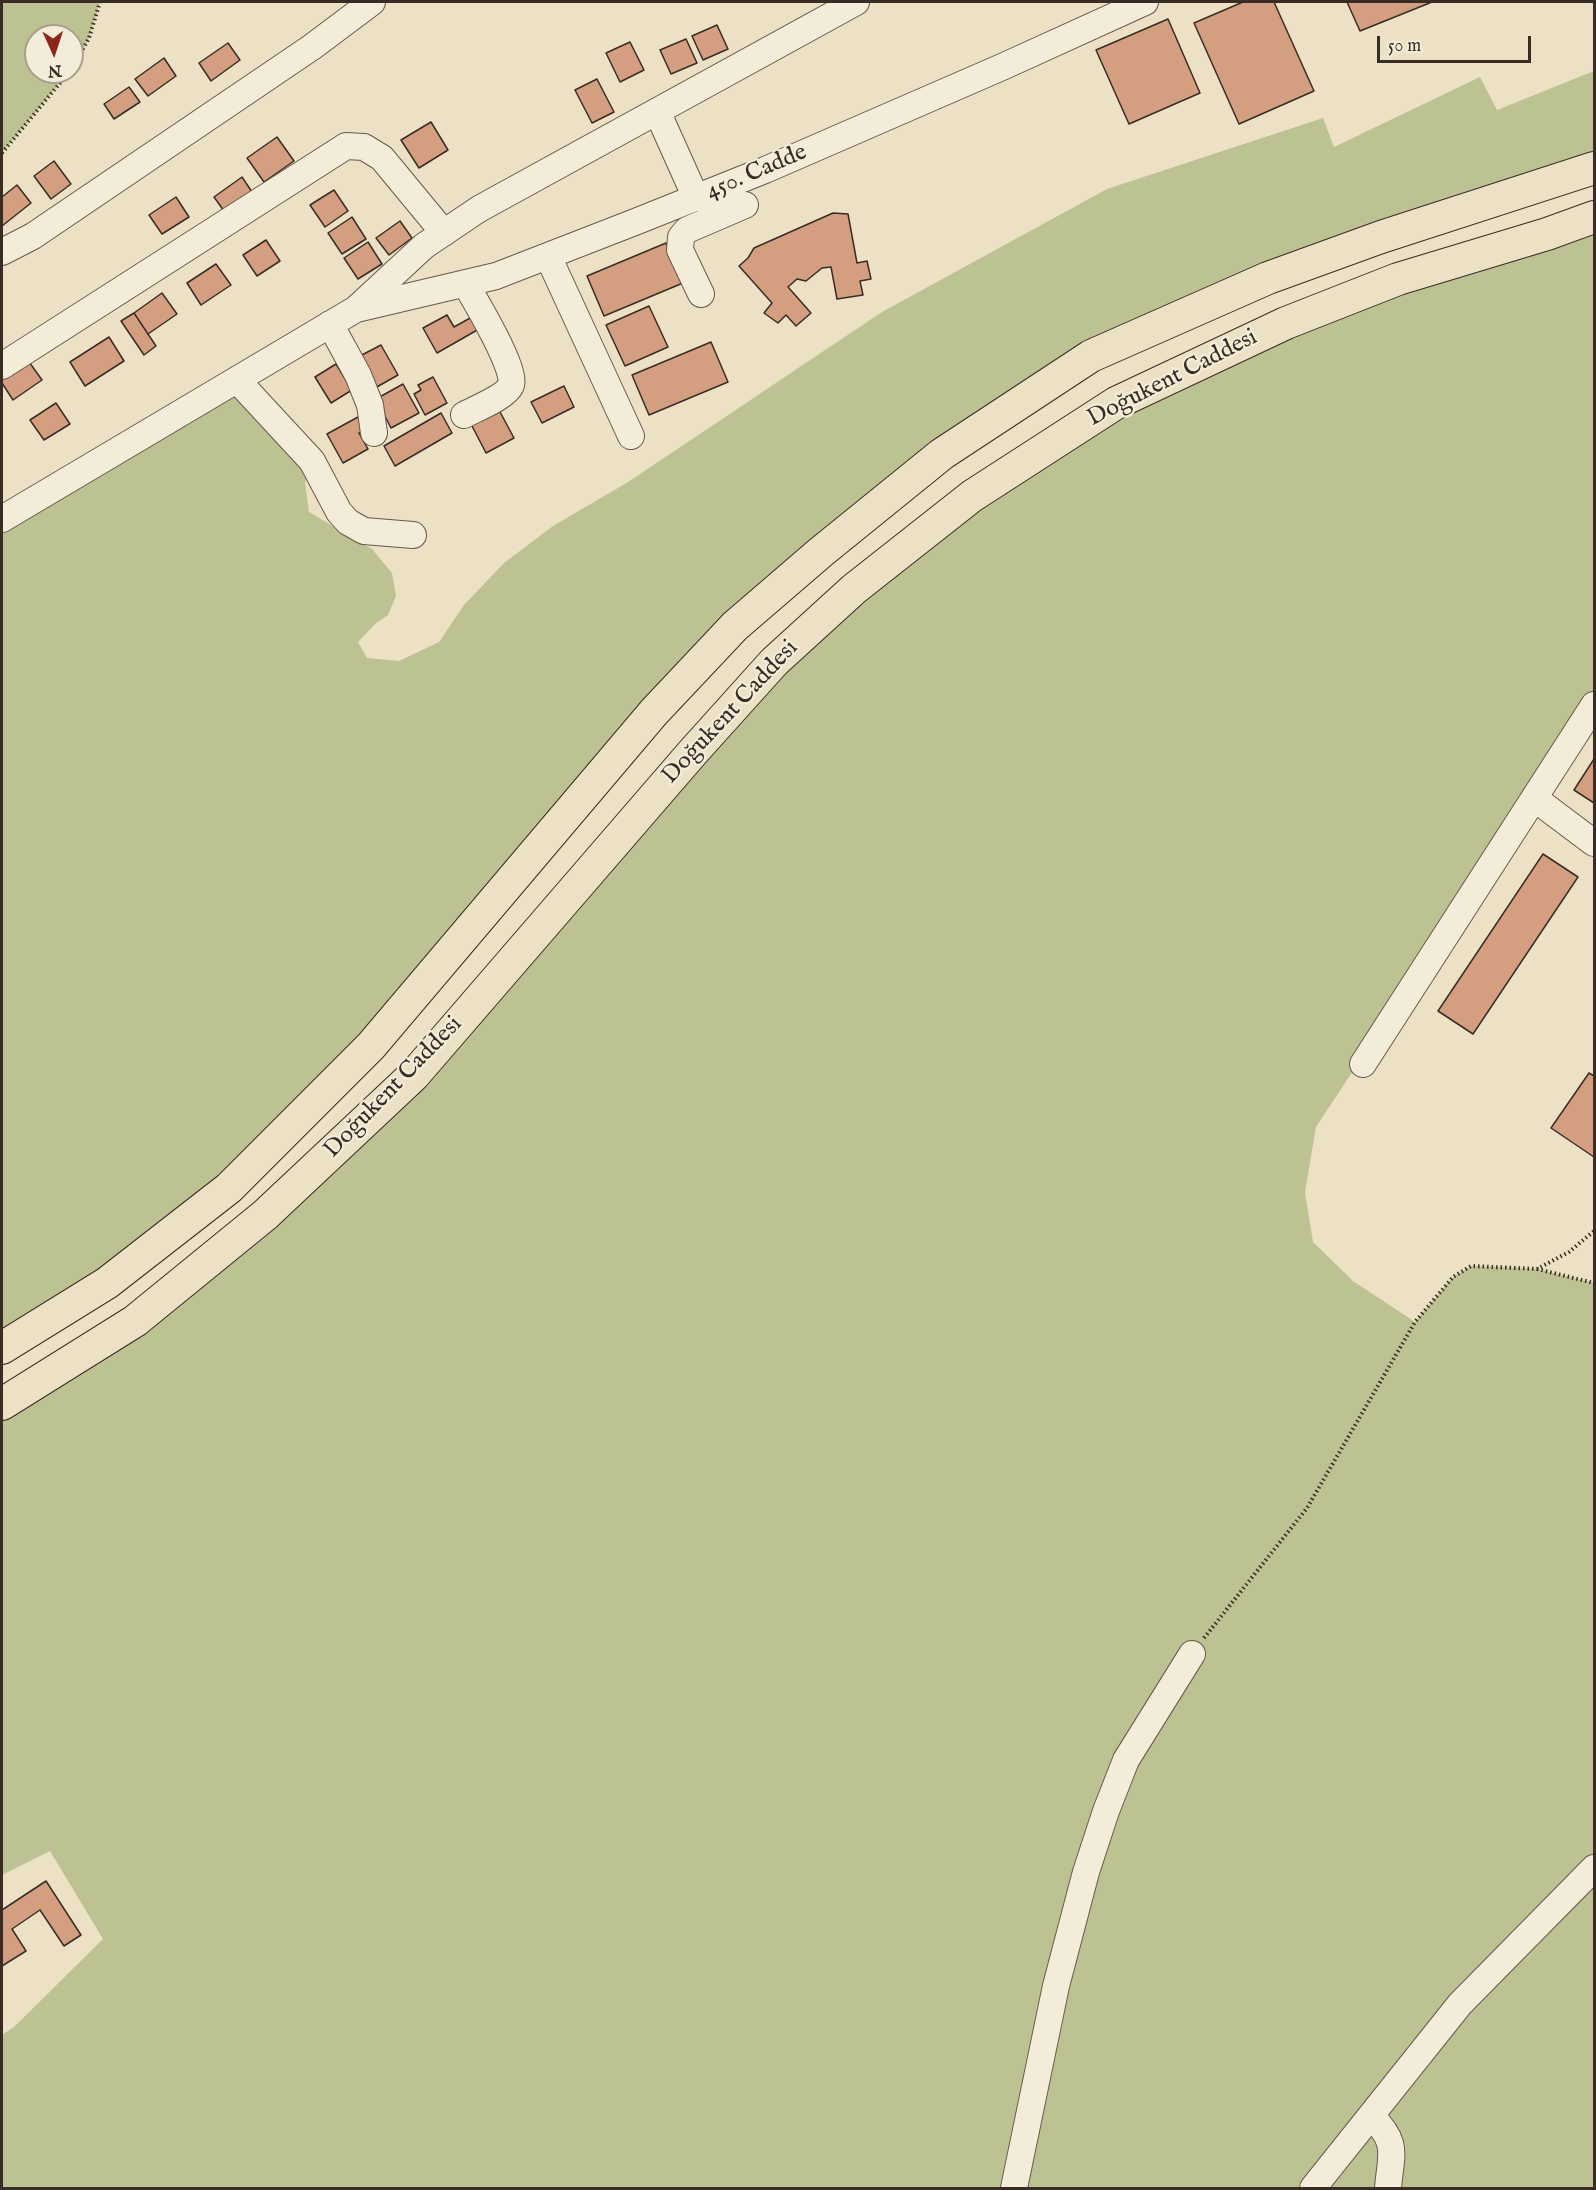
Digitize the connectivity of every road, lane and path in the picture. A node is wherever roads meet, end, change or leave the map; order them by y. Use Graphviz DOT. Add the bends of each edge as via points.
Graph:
graph roads {
  1 [pos="100,2"];
  2 [pos="372,2"];
  3 [pos="856,2"];
  4 [pos="1145,2"];
  5 [pos="84,47"];
  6 [pos="60,84"];
  7 [pos="657,111"];
  8 [pos="2,153"];
  9 [pos="1594,168"];
  10 [pos="741,193"];
  11 [pos="696,198"];
  12 [pos="1594,218"];
  13 [pos="444,232"];
  14 [pos="702,244"];
  15 [pos="2,252"];
  16 [pos="548,256"];
  17 [pos="465,283"];
  18 [pos="701,294"];
  19 [pos="356,309"];
  20 [pos="330,324"];
  21 [pos="2,366"];
  22 [pos="237,380"];
  23 [pos="464,415"];
  24 [pos="374,433"];
  25 [pos="631,436"];
  26 [pos="2,519"];
  27 [pos="413,535"];
  28 [pos="1594,705"];
  29 [pos="1534,798"];
  30 [pos="1594,843"];
  31 [pos="1363,1064"];
  32 [pos="1594,1232"];
  33 [pos="1537,1269"];
  34 [pos="1594,1283"];
  35 [pos="2,1348"];
  36 [pos="2,1404"];
  37 [pos="1192,1654"];
  38 [pos="1594,1868"];
  39 [pos="1371,2116"];
  40 [pos="1014,2188"];
  41 [pos="1313,2188"];
  42 [pos="1388,2188"];
  1 -- 5 [label="path"];
  2 -- 15 [label="street" via="33,236"];
  3 -- 7 [label="street"];
  4 -- 10 [label="street, 450. Cadde"];
  6 -- 8 [label="path"];
  7 -- 11 [label="street"];
  7 -- 13 [label="street"];
  9 -- 35 [label="main road, Doğukent Caddesi" via="1268,278 1091,356 942,454 735,626 654,712 371,1046 230,1188 108,1283"];
  10 -- 11 [label="street, 450. Cadde"];
  10 -- 14 [label="street" via="740,215"];
  10 -- 18 [label="street" via="681,237 680,250"];
  11 -- 16 [label="street, 450. Cadde"];
  12 -- 36 [label="main road, Doğukent Caddesi" via="1398,279 1286,322 1116,403 972,496 854,589 774,662 414,1075 273,1208 135,1321"];
  13 -- 19 [label="street"];
  13 -- 21 [label="street" via="382,158 364,147 346,147"];
  16 -- 17 [label="street, 450. Cadde"];
  16 -- 25 [label="street"];
  17 -- 19 [label="street, 450. Cadde"];
  17 -- 23 [label="street" via="501,350 512,384 505,393"];
  19 -- 20 [label="street"];
  20 -- 22 [label="street"];
  20 -- 24 [label="street" via="358,375 370,405"];
  22 -- 26 [label="street"];
  22 -- 27 [label="street" via="312,461 348,522 364,531"];
  28 -- 29 [label="street"];
  29 -- 30 [label="street"];
  29 -- 31 [label="street"];
  32 -- 33 [label="path" via="1569,1252"];
  33 -- 34 [label="path"];
  33 -- 37 [label="path" via="1471,1266 1453,1277 1415,1322 1307,1508"];
  37 -- 40 [label="street" via="1125,1760 1106,1811 1056,1986"];
  38 -- 39 [label="street" via="1460,2004"];
  39 -- 41 [label="street"];
  39 -- 42 [label="street" via="1390,2139"];
}
